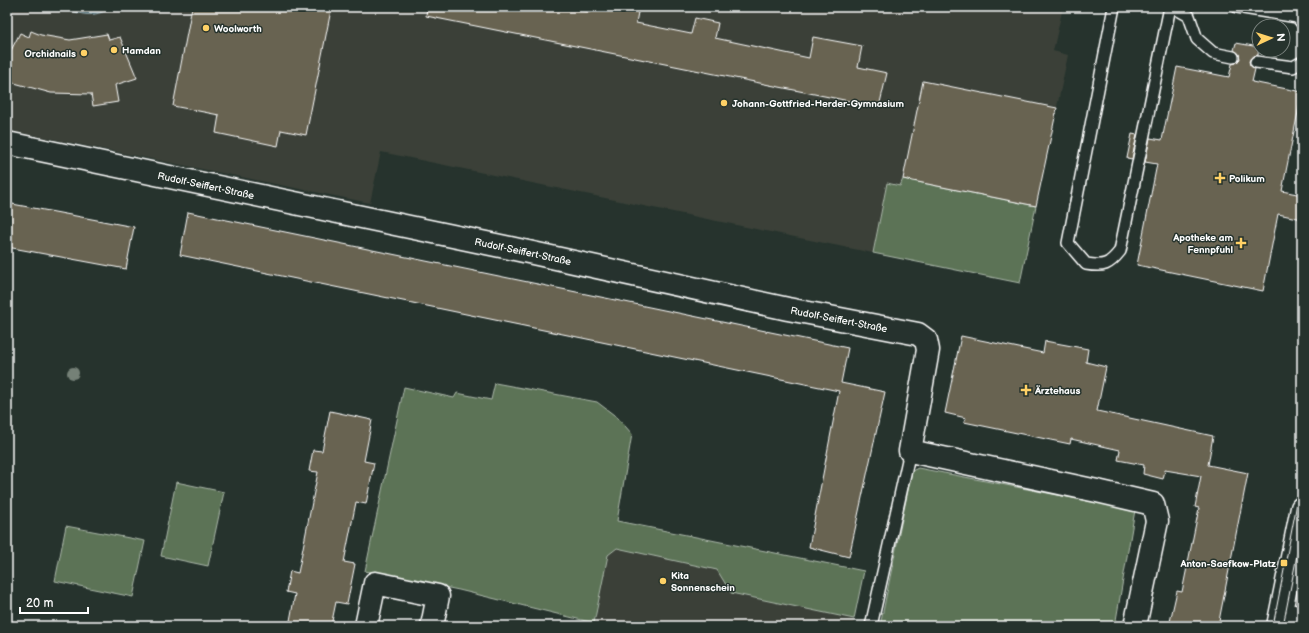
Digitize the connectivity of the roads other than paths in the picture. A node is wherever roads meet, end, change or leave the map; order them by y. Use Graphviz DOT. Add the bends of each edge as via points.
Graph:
graph roads {
  1 [pos="1114,7"];
  2 [pos="1170,7"];
  3 [pos="1173,7"];
  4 [pos="1237,7"];
  5 [pos="1302,23"];
  6 [pos="1233,57"];
  7 [pos="1256,62"];
  8 [pos="1302,62"];
  9 [pos="7,143"];
  10 [pos="910,451"];
  11 [pos="1302,508"];
  12 [pos="1287,617"];
  13 [pos="366,626"];
  14 [pos="432,626"];
  15 [pos="871,626"];
  16 [pos="1135,626"];
  1 -- 2 [label="lane" via="1068,243 1086,264 1097,266 1108,264 1120,251"];
  3 -- 6 [label="lane" via="1189,16 1197,39 1213,53"];
  4 -- 5 [label="lane" via="1297,17"];
  7 -- 8 [label="lane" via="1293,67"];
  9 -- 10 [label="street, Rudolf-Seiffert-Straße" via="788,309 918,334 926,340 928,350"];
  10 -- 15 [label="lane, Rudolf-Seiffert-Straße"];
  10 -- 16 [label="street" via="1152,504 1157,521"];
  11 -- 12 [label="street"];
  13 -- 14 [label="street" via="375,583 438,596"];
}
